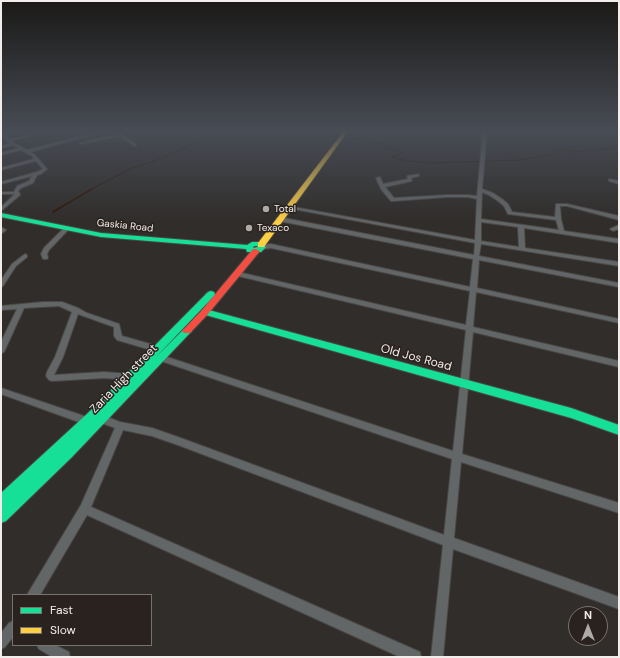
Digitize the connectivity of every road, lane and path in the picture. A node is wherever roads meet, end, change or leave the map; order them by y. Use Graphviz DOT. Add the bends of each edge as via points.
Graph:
graph roads {
  1 [pos="20,162"];
  2 [pos="26,162"];
  3 [pos="38,162"];
  4 [pos="319,162"];
  5 [pos="320,162"];
  6 [pos="483,162"];
  7 [pos="1,165"];
  8 [pos="1,169"];
  9 [pos="35,174"];
  10 [pos="417,175"];
  11 [pos="378,178"];
  12 [pos="612,180"];
  13 [pos="1,183"];
  14 [pos="619,183"];
  15 [pos="382,186"];
  16 [pos="480,190"];
  17 [pos="1,193"];
  18 [pos="16,193"];
  19 [pos="480,198"];
  20 [pos="288,207"];
  21 [pos="1,210"];
  22 [pos="1,215"];
  23 [pos="619,218"];
  24 [pos="279,219"];
  25 [pos="558,219"];
  26 [pos="480,220"];
  27 [pos="521,226"];
  28 [pos="619,226"];
  29 [pos="66,229"];
  30 [pos="613,229"];
  31 [pos="562,232"];
  32 [pos="619,241"];
  33 [pos="478,242"];
  34 [pos="255,247"];
  35 [pos="522,249"];
  36 [pos="25,256"];
  37 [pos="45,258"];
  38 [pos="476,258"];
  39 [pos="619,264"];
  40 [pos="238,274"];
  41 [pos="1,285"];
  42 [pos="619,285"];
  43 [pos="473,290"];
  44 [pos="22,306"];
  45 [pos="1,308"];
  46 [pos="76,310"];
  47 [pos="205,312"];
  48 [pos="619,321"];
  49 [pos="470,329"];
  50 [pos="1,350"];
  51 [pos="160,353"];
  52 [pos="619,364"];
  53 [pos="131,377"];
  54 [pos="464,384"];
  55 [pos="1,391"];
  56 [pos="102,419"];
  57 [pos="86,421"];
  58 [pos="120,426"];
  59 [pos="619,430"];
  60 [pos="458,457"];
  61 [pos="1,502"];
  62 [pos="619,508"];
  63 [pos="85,509"];
  64 [pos="1,516"];
  65 [pos="449,542"];
  66 [pos="34,594"];
  67 [pos="619,603"];
  68 [pos="12,629"];
  69 [pos="1,643"];
  70 [pos="45,646"];
  71 [pos="64,657"];
  72 [pos="415,657"];
  73 [pos="436,657"];
  1 -- 7 [label="street"];
  2 -- 8 [label="street"];
  3 -- 9 [label="street" via="45,169"];
  4 -- 34 [label="main road, Zaria High street"];
  5 -- 20 [label="main road, Zaria High street"];
  6 -- 16 [label="street"];
  9 -- 13 [label="street"];
  9 -- 18 [label="street" via="31,182 19,187"];
  10 -- 15 [label="street" via="409,177 411,179"];
  11 -- 15 [label="street"];
  12 -- 14 [label="street"];
  15 -- 19 [label="street" via="393,200 447,196"];
  16 -- 19 [label="street"];
  16 -- 25 [label="street" via="503,202 510,213"];
  17 -- 18 [label="street"];
  18 -- 21 [label="street" via="18,194"];
  19 -- 26 [label="street"];
  20 -- 24 [label="main road, Zaria High street"];
  20 -- 33 [label="street"];
  22 -- 29 [label="main road, Gaskia Road"];
  23 -- 25 [label="street" via="559,204"];
  24 -- 34 [label="main road, Zaria High street"];
  24 -- 38 [label="street"];
  25 -- 31 [label="street"];
  26 -- 27 [label="street"];
  26 -- 33 [label="street"];
  27 -- 31 [label="street"];
  27 -- 35 [label="street"];
  28 -- 30 [label="street"];
  29 -- 34 [label="main road, Gaskia Road" via="120,237"];
  29 -- 37 [label="street" via="46,249"];
  31 -- 32 [label="street"];
  33 -- 35 [label="street"];
  33 -- 38 [label="street"];
  34 -- 40 [label="main road, Zaria High street"];
  34 -- 43 [label="street" via="271,246"];
  34 -- 51 [label="main road, Zaria High street"];
  35 -- 39 [label="street"];
  36 -- 41 [label="street" via="14,265"];
  38 -- 42 [label="street"];
  38 -- 43 [label="street"];
  40 -- 47 [label="main road, Zaria High street"];
  40 -- 49 [label="street"];
  43 -- 48 [label="street"];
  43 -- 49 [label="street"];
  44 -- 45 [label="street"];
  44 -- 46 [label="street" via="52,303"];
  44 -- 50 [label="street"];
  46 -- 51 [label="street" via="117,326 120,338"];
  46 -- 53 [label="street" via="50,376"];
  47 -- 51 [label="main road, Zaria High street"];
  47 -- 54 [label="main road, Old Jos Road"];
  49 -- 52 [label="street"];
  49 -- 54 [label="street"];
  51 -- 53 [label="main road, Zaria High street"];
  51 -- 56 [label="main road, Zaria High street"];
  51 -- 60 [label="street"];
  53 -- 57 [label="main road, Zaria High street"];
  54 -- 59 [label="main road, Old Jos Road" via="571,413"];
  54 -- 60 [label="street"];
  55 -- 57 [label="street"];
  56 -- 58 [label="street"];
  56 -- 64 [label="main road, Zaria High street"];
  57 -- 61 [label="main road, Zaria High street"];
  58 -- 63 [label="street"];
  58 -- 65 [label="street" via="152,432 178,441"];
  60 -- 62 [label="street"];
  60 -- 65 [label="street"];
  63 -- 66 [label="street"];
  63 -- 72 [label="street"];
  65 -- 67 [label="street"];
  65 -- 73 [label="street"];
  68 -- 69 [label="street"];
  70 -- 71 [label="street"];
}
